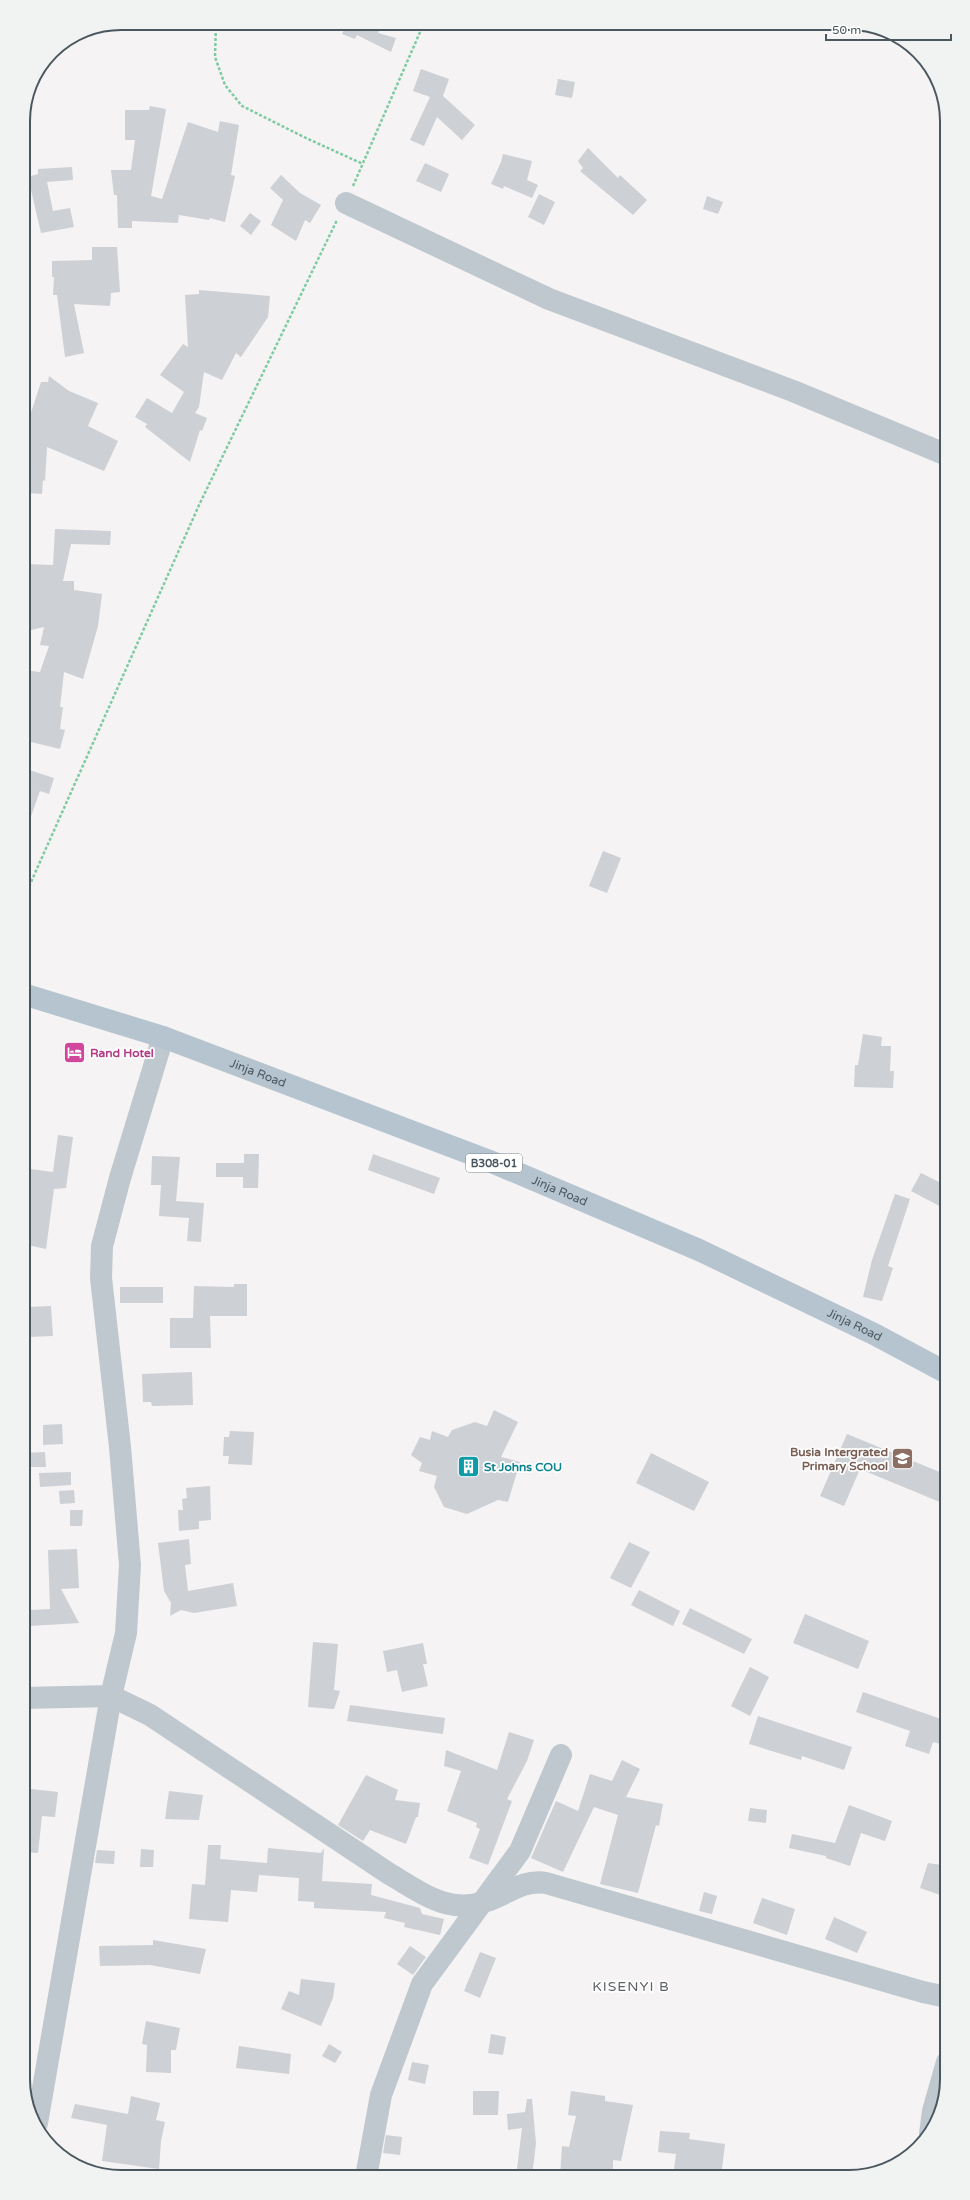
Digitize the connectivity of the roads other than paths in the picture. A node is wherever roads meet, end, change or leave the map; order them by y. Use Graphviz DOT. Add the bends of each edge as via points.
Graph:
graph roads {
  1 [pos="346,203"];
  2 [pos="940,452"];
  3 [pos="30,996"];
  4 [pos="163,1037"];
  5 [pos="940,1369"];
  6 [pos="111,1696"];
  7 [pos="30,1698"];
  8 [pos="561,1755"];
  9 [pos="483,1903"];
  10 [pos="940,1995"];
  11 [pos="939,2090"];
  12 [pos="932,2115"];
  13 [pos="38,2117"];
  14 [pos="367,2170"];
  1 -- 2 [label="street" via="549,299 794,391"];
  3 -- 4 [label="main road, Jinja Road / B308-01"];
  4 -- 5 [label="main road, Jinja Road / B308-01" via="487,1160 699,1250 874,1334"];
  4 -- 6 [label="street" via="102,1246 101,1278 130,1565 126,1633"];
  6 -- 7 [label="street"];
  6 -- 9 [label="street" via="150,1715 342,1843 426,1895 444,1903 466,1907"];
  6 -- 13 [label="street"];
  8 -- 9 [label="street" via="520,1852"];
  9 -- 10 [label="street" via="525,1883 546,1883"];
  9 -- 14 [label="street" via="422,1984 381,2095"];
  11 -- 12 [label="street"];
}
